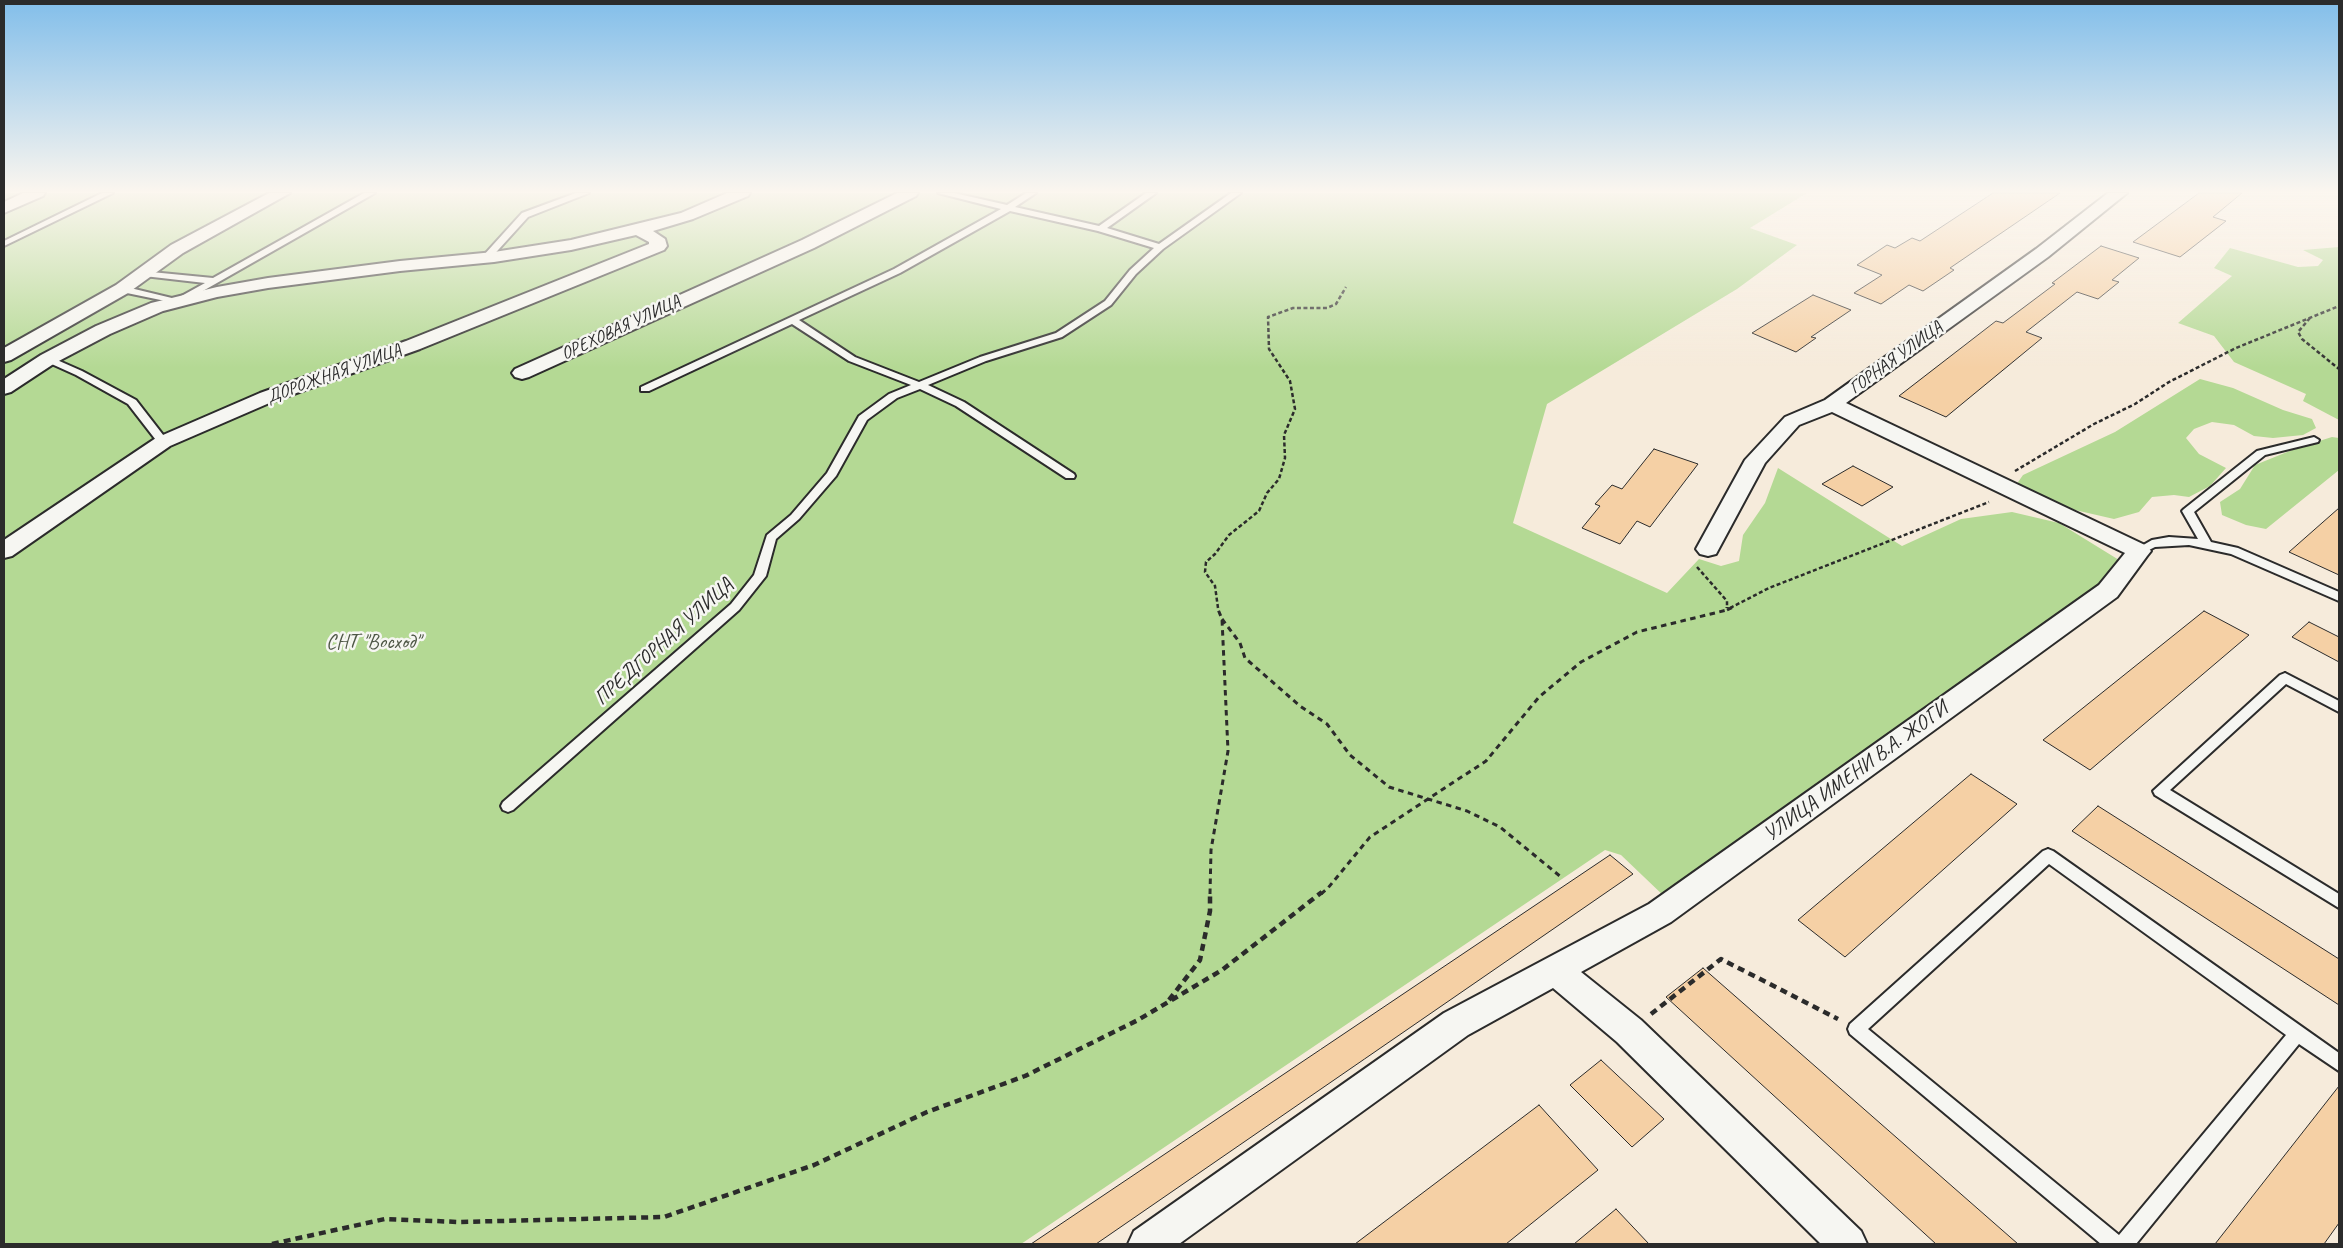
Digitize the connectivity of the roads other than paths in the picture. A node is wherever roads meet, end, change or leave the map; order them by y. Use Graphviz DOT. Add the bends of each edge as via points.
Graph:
graph roads {
  1 [pos="174,251"];
  2 [pos="268,251"];
  3 [pos="492,251"];
  4 [pos="530,251"];
  5 [pos="645,251"];
  6 [pos="792,251"];
  7 [pos="932,251"];
  8 [pos="1155,251"];
  9 [pos="2043,251"];
  10 [pos="486,258"];
  11 [pos="144,273"];
  12 [pos="214,281"];
  13 [pos="122,289"];
  14 [pos="177,302"];
  15 [pos="792,320"];
  16 [pos="4,356"];
  17 [pos="48,359"];
  18 [pos="522,373"];
  19 [pos="922,386"];
  20 [pos="4,388"];
  21 [pos="645,389"];
  22 [pos="1832,404"];
  23 [pos="2314,440"];
  24 [pos="163,442"];
  25 [pos="1070,476"];
  26 [pos="2207,545"];
  27 [pos="1708,549"];
  28 [pos="4,551"];
  29 [pos="2139,551"];
  30 [pos="2339,597"];
  31 [pos="2339,707"];
  32 [pos="508,806"];
  33 [pos="2339,902"];
  34 [pos="1556,971"];
  35 [pos="2298,1033"];
  36 [pos="2339,1063"];
  37 [pos="1147,1244"];
  38 [pos="1848,1244"];
  39 [pos="2115,1244"];
  40 [pos="2124,1244"];
  1 -- 11 [label="street"];
  2 -- 12 [label="lane"];
  3 -- 10 [label="lane"];
  4 -- 10 [label="street"];
  5 -- 24 [label="street, ДОРОЖНАЯ УЛИЦА" via="413,345 267,397"];
  6 -- 18 [label="street, ОРЕХОВАЯ УЛИЦА"];
  7 -- 15 [label="lane"];
  8 -- 19 [label="lane, ПРЕДГОРНАЯ УЛИЦА" via="1108,303 1059,335 983,359"];
  9 -- 22 [label="street, ГОРНАЯ УЛИЦА"];
  10 -- 14 [label="street" via="268,283"];
  11 -- 12 [label="lane"];
  11 -- 13 [label="street"];
  12 -- 14 [label="lane"];
  13 -- 14 [label="lane"];
  13 -- 16 [label="street"];
  14 -- 17 [label="street" via="103,330"];
  15 -- 19 [label="lane" via="852,359"];
  15 -- 21 [label="lane"];
  17 -- 20 [label="street"];
  17 -- 24 [label="lane" via="132,402"];
  19 -- 25 [label="lane" via="960,404"];
  19 -- 32 [label="lane, ПРЕДГОРНАЯ УЛИЦА" via="893,396 863,418 832,474 771,538 760,576 735,607"];
  22 -- 27 [label="street, ГОРНАЯ УЛИЦА" via="1792,420 1756,460"];
  22 -- 29 [label="street"];
  23 -- 26 [label="lane" via="2262,452 2188,511"];
  24 -- 28 [label="street, ДОРОЖНАЯ УЛИЦА"];
  26 -- 29 [label="lane" via="2169,541 2152,544"];
  26 -- 30 [label="lane" via="2261,561"];
  29 -- 34 [label="street, УЛИЦА ИМЕНИ В.А. ЖОГИ" via="2108,591 1660,913"];
  31 -- 33 [label="lane" via="2285,678 2160,791"];
  34 -- 37 [label="street, УЛИЦА ИМЕНИ В.А. ЖОГИ" via="1456,1024"];
  34 -- 38 [label="street" via="1629,1031"];
  35 -- 36 [label="lane"];
  35 -- 39 [label="lane" via="2048,855 1856,1029"];
  35 -- 40 [label="lane"];
}
